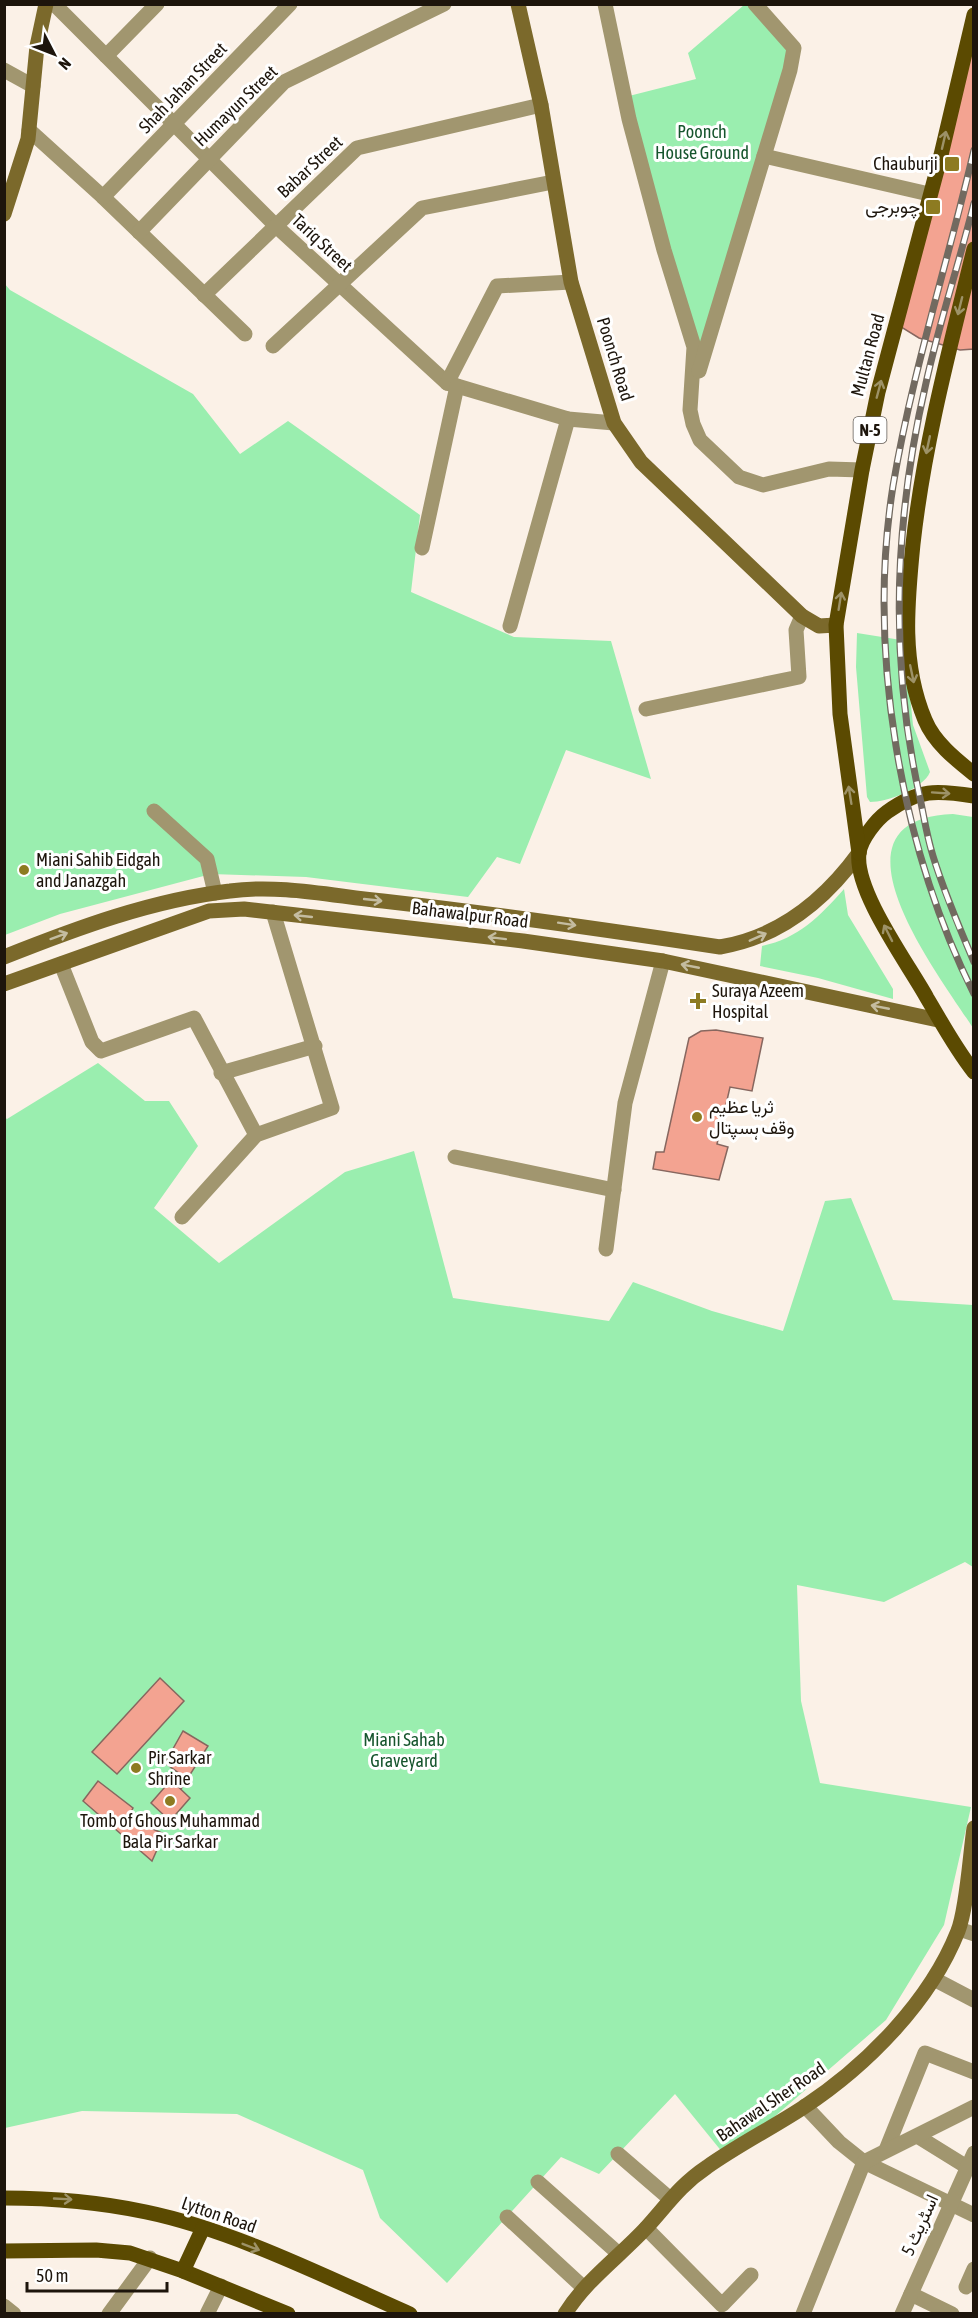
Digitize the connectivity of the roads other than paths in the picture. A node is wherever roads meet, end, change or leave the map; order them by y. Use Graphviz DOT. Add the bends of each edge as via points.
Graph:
graph roads {
  1 [pos="46,4"];
  2 [pos="54,4"];
  3 [pos="158,4"];
  4 [pos="444,4"];
  5 [pos="518,4"];
  6 [pos="605,4"];
  7 [pos="755,4"];
  8 [pos="281,8"];
  9 [pos="974,15"];
  10 [pos="106,56"];
  11 [pos="4,70"];
  12 [pos="33,86"];
  13 [pos="542,105"];
  14 [pos="175,123"];
  15 [pos="29,130"];
  16 [pos="764,156"];
  17 [pos="209,158"];
  18 [pos="553,182"];
  19 [pos="929,194"];
  20 [pos="103,197"];
  21 [pos="4,214"];
  22 [pos="276,226"];
  23 [pos="139,232"];
  24 [pos="974,249"];
  25 [pos="571,282"];
  26 [pos="339,285"];
  27 [pos="204,295"];
  28 [pos="245,334"];
  29 [pos="273,346"];
  30 [pos="452,385"];
  31 [pos="693,392"];
  32 [pos="568,419"];
  33 [pos="614,423"];
  34 [pos="862,470"];
  35 [pos="422,548"];
  36 [pos="802,616"];
  37 [pos="836,625"];
  38 [pos="510,626"];
  39 [pos="646,709"];
  40 [pos="974,774"];
  41 [pos="974,795"];
  42 [pos="154,811"];
  43 [pos="859,853"];
  44 [pos="214,893"];
  45 [pos="273,912"];
  46 [pos="4,957"];
  47 [pos="663,961"];
  48 [pos="61,964"];
  49 [pos="4,984"];
  50 [pos="938,1020"];
  51 [pos="315,1046"];
  52 [pos="974,1072"];
  53 [pos="221,1073"];
  54 [pos="256,1135"];
  55 [pos="455,1157"];
  56 [pos="614,1190"];
  57 [pos="182,1217"];
  58 [pos="606,1249"];
  59 [pos="974,1828"];
  60 [pos="966,1931"];
  61 [pos="934,1979"];
  62 [pos="974,2000"];
  63 [pos="974,2072"];
  64 [pos="805,2106"];
  65 [pos="974,2107"];
  66 [pos="917,2136"];
  67 [pos="886,2150"];
  68 [pos="618,2154"];
  69 [pos="972,2158"];
  70 [pos="864,2162"];
  71 [pos="538,2182"];
  72 [pos="4,2198"];
  73 [pos="669,2198"];
  74 [pos="951,2204"];
  75 [pos="974,2215"];
  76 [pos="507,2217"];
  77 [pos="203,2228"];
  78 [pos="646,2228"];
  79 [pos="4,2250"];
  80 [pos="619,2254"];
  81 [pos="150,2258"];
  82 [pos="974,2269"];
  83 [pos="183,2271"];
  84 [pos="751,2276"];
  85 [pos="221,2286"];
  86 [pos="966,2287"];
  87 [pos="584,2288"];
  88 [pos="911,2294"];
  89 [pos="4,2306"];
  90 [pos="14,2313"];
  91 [pos="109,2313"];
  92 [pos="207,2313"];
  93 [pos="284,2313"];
  94 [pos="410,2313"];
  95 [pos="565,2313"];
  96 [pos="803,2313"];
  97 [pos="902,2313"];
  98 [pos="952,2313"];
  1 -- 12 [label="main road" via="36,46"];
  2 -- 10 [label="street, Tariq Street"];
  3 -- 10 [label="street"];
  4 -- 17 [label="street, Humayun Street" via="284,82"];
  5 -- 13 [label="main road, Poonch Road"];
  6 -- 31 [label="street" via="629,118 694,347"];
  7 -- 16 [label="street" via="794,48"];
  8 -- 14 [label="street, Shah Jahan Street"];
  19 -- 9 [label="main road, Multan Road / N-5, one-way"];
  10 -- 14 [label="street, Tariq Street"];
  11 -- 12 [label="street"];
  12 -- 15 [label="main road"];
  13 -- 18 [label="main road, Poonch Road"];
  13 -- 22 [label="street, Babar Street" via="357,148"];
  14 -- 17 [label="street, Tariq Street"];
  14 -- 20 [label="street, Shah Jahan Street"];
  15 -- 20 [label="street"];
  15 -- 21 [label="main road"];
  16 -- 19 [label="street"];
  16 -- 31 [label="street"];
  17 -- 22 [label="street, Tariq Street"];
  17 -- 23 [label="street, Humayun Street"];
  18 -- 25 [label="main road, Poonch Road"];
  18 -- 26 [label="street" via="422,208"];
  34 -- 19 [label="main road, Multan Road / N-5, one-way"];
  20 -- 23 [label="street"];
  22 -- 26 [label="street, Tariq Street"];
  22 -- 27 [label="street, Babar Street"];
  23 -- 27 [label="street"];
  24 -- 40 [label="main road, one-way" via="920,480 905,616 910,665 925,721 936,739"];
  25 -- 30 [label="street" via="497,286"];
  25 -- 33 [label="main road, Poonch Road"];
  26 -- 29 [label="street"];
  26 -- 30 [label="street, Tariq Street"];
  27 -- 28 [label="street"];
  30 -- 32 [label="street, Tariq Street"];
  30 -- 35 [label="street"];
  31 -- 34 [label="street" via="690,410 700,440 740,477 763,484 829,469"];
  32 -- 33 [label="street, Tariq Street"];
  32 -- 38 [label="street"];
  33 -- 36 [label="main road, Poonch Road" via="641,462"];
  37 -- 34 [label="main road, Multan Road / N-5, one-way"];
  36 -- 37 [label="main road, Poonch Road" via="819,626"];
  36 -- 39 [label="street" via="796,630 799,677"];
  43 -- 37 [label="main road, Multan Road / N-5, one-way" via="840,714"];
  43 -- 41 [label="main road, one-way" via="882,815 924,791"];
  42 -- 44 [label="street" via="207,859"];
  44 -- 43 [label="main road, Bahawalpur Road, one-way" via="283,890 512,915 720,947 749,941 809,910 842,877"];
  50 -- 43 [label="main road, N-5, one-way" via="872,901"];
  46 -- 44 [label="main road, Bahawalpur Road, one-way" via="109,919"];
  47 -- 45 [label="main road, Bahawalpur Road, one-way"];
  45 -- 48 [label="main road, Bahawalpur Road" via="209,911"];
  45 -- 51 [label="street"];
  50 -- 47 [label="main road, Bahawalpur Road, one-way"];
  47 -- 56 [label="street" via="625,1103"];
  48 -- 49 [label="main road, Bahawalpur Road"];
  48 -- 53 [label="street" via="92,1042 101,1051 194,1018"];
  50 -- 52 [label="main road, N-5"];
  51 -- 53 [label="street"];
  51 -- 54 [label="street" via="332,1108"];
  53 -- 54 [label="street"];
  54 -- 57 [label="street"];
  55 -- 56 [label="street"];
  56 -- 58 [label="street"];
  59 -- 60 [label="main road, Bahawal Sher Road"];
  60 -- 61 [label="main road, Bahawal Sher Road"];
  61 -- 62 [label="street"];
  61 -- 64 [label="main road, Bahawal Sher Road" via="895,2029"];
  63 -- 67 [label="street" via="925,2053"];
  64 -- 70 [label="street"];
  64 -- 73 [label="main road, Bahawal Sher Road" via="706,2168"];
  65 -- 66 [label="street"];
  66 -- 67 [label="street"];
  66 -- 69 [label="street"];
  67 -- 70 [label="street"];
  68 -- 73 [label="street"];
  69 -- 74 [label="street, اسٹریٹ 5"];
  70 -- 74 [label="street"];
  70 -- 96 [label="street"];
  71 -- 80 [label="street"];
  72 -- 77 [label="main road, Lytton Road, one-way" via="66,2199 110,2205"];
  73 -- 78 [label="main road, Bahawal Sher Road"];
  74 -- 75 [label="street"];
  74 -- 88 [label="street, اسٹریٹ 5"];
  76 -- 87 [label="street"];
  77 -- 83 [label="main road"];
  77 -- 94 [label="main road, Lytton Road, one-way"];
  78 -- 80 [label="main road, Bahawal Sher Road"];
  78 -- 84 [label="street" via="722,2306"];
  79 -- 81 [label="main road" via="96,2250"];
  80 -- 87 [label="main road, Bahawal Sher Road"];
  81 -- 83 [label="main road"];
  81 -- 91 [label="street"];
  82 -- 86 [label="street"];
  83 -- 85 [label="main road"];
  85 -- 92 [label="street"];
  85 -- 93 [label="main road"];
  87 -- 95 [label="main road, Bahawal Sher Road"];
  88 -- 97 [label="street, اسٹریٹ 5"];
  88 -- 98 [label="street"];
  89 -- 90 [label="street"];
}
